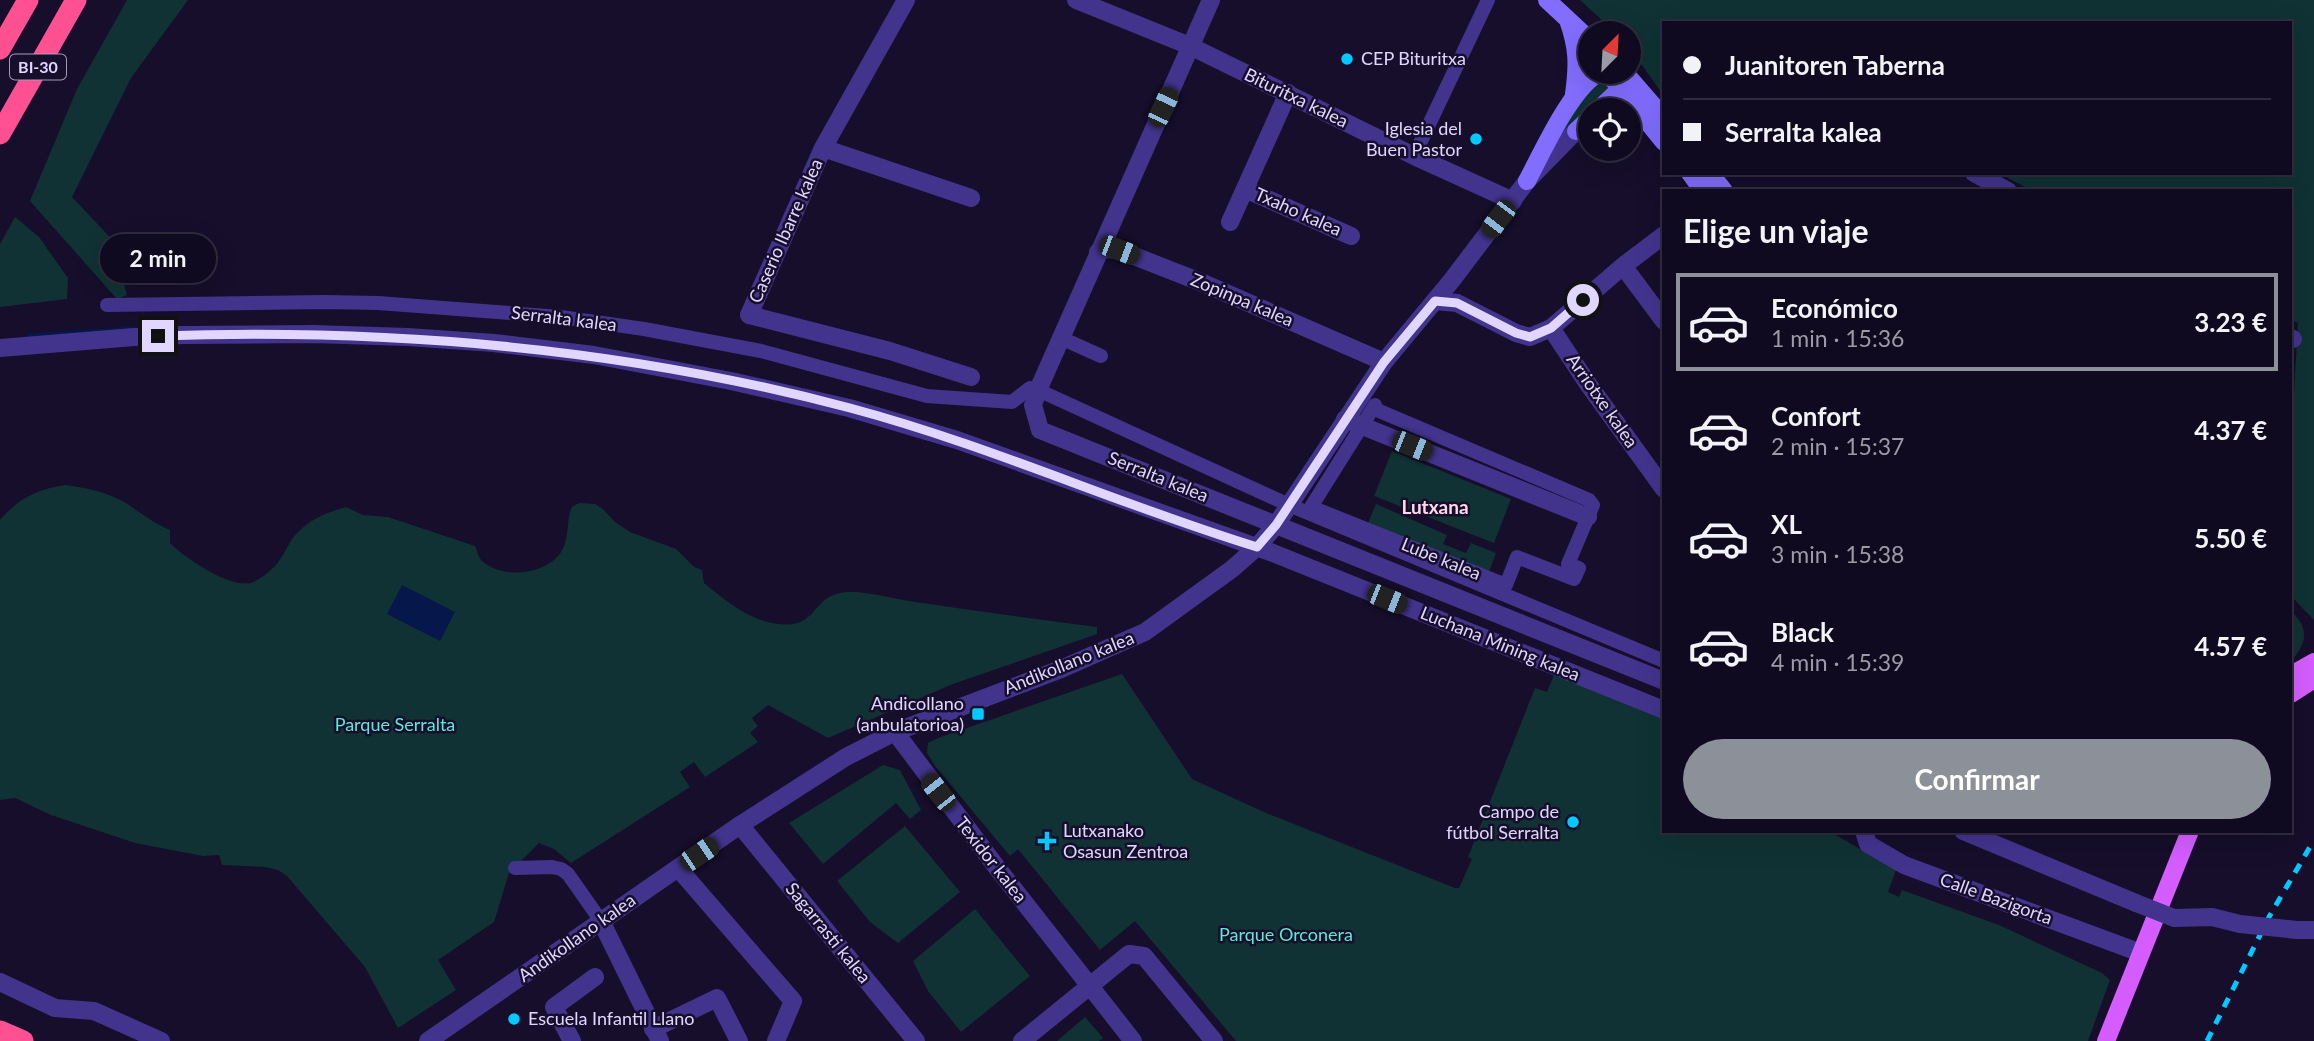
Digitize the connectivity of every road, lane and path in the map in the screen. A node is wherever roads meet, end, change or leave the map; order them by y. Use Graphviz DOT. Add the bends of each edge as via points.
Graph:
graph roads {
  1 [pos="28,0"];
  2 [pos="76,0"];
  3 [pos="906,0"];
  4 [pos="1076,0"];
  5 [pos="1211,0"];
  6 [pos="1488,0"];
  7 [pos="1547,0"];
  8 [pos="1568,20"];
  9 [pos="1578,29"];
  10 [pos="1578,33"];
  11 [pos="1190,46"];
  12 [pos="0,49"];
  13 [pos="1584,84"];
  14 [pos="1628,84"];
  15 [pos="1288,93"];
  16 [pos="1574,98"];
  17 [pos="1657,121"];
  18 [pos="0,134"];
  19 [pos="1578,135"];
  20 [pos="823,148"];
  21 [pos="1413,156"];
  22 [pos="1712,175"];
  23 [pos="1978,175"];
  24 [pos="1527,181"];
  25 [pos="1245,189"];
  26 [pos="1722,189"];
  27 [pos="2004,189"];
  28 [pos="971,198"];
  29 [pos="1513,201"];
  30 [pos="1230,222"];
  31 [pos="1351,236"];
  32 [pos="1662,237"];
  33 [pos="1098,252"];
  34 [pos="1623,266"];
  35 [pos="1452,280"];
  36 [pos="1435,301"];
  37 [pos="1457,303"];
  38 [pos="107,305"];
  39 [pos="1662,318"];
  40 [pos="1551,328"];
  41 [pos="1061,338"];
  42 [pos="0,348"];
  43 [pos="1101,356"];
  44 [pos="1384,362"];
  45 [pos="971,377"];
  46 [pos="1038,390"];
  47 [pos="1353,423"];
  48 [pos="1662,486"];
  49 [pos="1289,505"];
  50 [pos="1588,517"];
  51 [pos="1276,525"];
  52 [pos="1306,537"];
  53 [pos="1257,547"];
  54 [pos="1287,559"];
  55 [pos="1662,660"];
  56 [pos="2314,662"];
  57 [pos="2292,674"];
  58 [pos="2314,679"];
  59 [pos="1662,680"];
  60 [pos="2292,693"];
  61 [pos="1662,709"];
  62 [pos="895,732"];
  63 [pos="740,825"];
  64 [pos="1865,833"];
  65 [pos="1968,833"];
  66 [pos="2189,833"];
  67 [pos="514,868"];
  68 [pos="678,868"];
  69 [pos="601,921"];
  70 [pos="2305,930"];
  71 [pos="2141,953"];
  72 [pos="595,977"];
  73 [pos="0,982"];
  74 [pos="1090,987"];
  75 [pos="0,1031"];
  76 [pos="656,1035"];
  77 [pos="153,1039"];
  78 [pos="23,1041"];
  79 [pos="428,1041"];
  80 [pos="572,1041"];
  81 [pos="739,1041"];
  82 [pos="776,1041"];
  83 [pos="916,1041"];
  84 [pos="1022,1041"];
  85 [pos="1133,1041"];
  86 [pos="1214,1041"];
  87 [pos="2106,1041"];
  1 -- 12 [label="highway, BI-30"];
  2 -- 18 [label="highway, BI-30"];
  3 -- 20 [label="street, Caserio Ibarre kalea"];
  4 -- 11 [label="street, Bituritxa kalea"];
  5 -- 11 [label="street"];
  6 -- 21 [label="street"];
  7 -- 8 [label="main road"];
  8 -- 9 [label="main road"];
  8 -- 10 [label="main road"];
  8 -- 16 [label="main road" via="1577,44"];
  11 -- 15 [label="street, Bituritxa kalea"];
  11 -- 33 [label="street"];
  13 -- 16 [label="main road"];
  14 -- 17 [label="main road"];
  15 -- 21 [label="street, Bituritxa kalea"];
  15 -- 25 [label="street"];
  16 -- 24 [label="main road"];
  19 -- 24 [label="street, Andikollano kalea"];
  20 -- 28 [label="street, Caserio Ibarre kalea"];
  20 -- 45 [label="street, Caserio Ibarre kalea" via="749,315"];
  21 -- 29 [label="street, Bituritxa kalea"];
  22 -- 26 [label="main road"];
  23 -- 27 [label="street"];
  24 -- 29 [label="street, Andikollano kalea"];
  25 -- 30 [label="street"];
  25 -- 31 [label="street, Txaho kalea"];
  29 -- 35 [label="street, Andikollano kalea"];
  32 -- 34 [label="street"];
  33 -- 41 [label="street"];
  33 -- 44 [label="street, Zopinpa kalea" via="1107,248 1130,254"];
  34 -- 39 [label="street"];
  34 -- 40 [label="street"];
  35 -- 36 [label="street, Andikollano kalea"];
  35 -- 37 [label="street"];
  36 -- 37 [label="street"];
  36 -- 44 [label="street, Andikollano kalea"];
  37 -- 40 [label="street" via="1530,337"];
  38 -- 46 [label="street, Serralta kalea" via="339,302 561,317 761,351 927,396 1012,402 1030,388"];
  40 -- 48 [label="street, Arriotxe kalea"];
  41 -- 43 [label="street"];
  41 -- 46 [label="street"];
  42 -- 53 [label="street, Serralta kalea" via="134,337 313,334 494,343 594,355 849,408 957,440"];
  44 -- 47 [label="street, Andikollano kalea"];
  46 -- 49 [label="street"];
  46 -- 51 [label="street, Serralta kalea" via="1033,405 1040,430"];
  47 -- 49 [label="street, Andikollano kalea"];
  47 -- 50 [label="street"];
  47 -- 50 [label="street, Lube kalea" via="1375,405 1377,410 1589,500 1593,505"];
  47 -- 50 [label="street, Lube kalea" via="1311,507 1506,585 1517,557 1574,579 1579,568 1569,564"];
  49 -- 51 [label="street, Andikollano kalea"];
  49 -- 55 [label="street"];
  51 -- 52 [label="street, Luchana Mining kalea"];
  51 -- 53 [label="street, Andikollano kalea"];
  52 -- 54 [label="street" via="1290,544"];
  52 -- 59 [label="street, Luchana Mining kalea"];
  53 -- 54 [label="street, Luchana Mining kalea"];
  53 -- 62 [label="street, Andikollano kalea" via="1145,632"];
  54 -- 61 [label="street, Luchana Mining kalea"];
  56 -- 57 [label="main road"];
  58 -- 60 [label="main road"];
  62 -- 63 [label="street, Andikollano kalea" via="846,757"];
  62 -- 74 [label="street, Texidor kalea"];
  63 -- 68 [label="street, Andikollano kalea"];
  63 -- 83 [label="street, Sagarrasti kalea"];
  64 -- 71 [label="street, Calle Bazigorta" via="1868,844 1904,865"];
  65 -- 70 [label="street, bridge" via="2174,918"];
  66 -- 71 [label="main road"];
  67 -- 69 [label="street" via="561,869"];
  68 -- 69 [label="street, Andikollano kalea"];
  68 -- 82 [label="street" via="793,1002"];
  69 -- 76 [label="street"];
  69 -- 79 [label="street, Andikollano kalea"];
  71 -- 87 [label="main road"];
  72 -- 80 [label="street" via="554,1007"];
  73 -- 77 [label="street" via="55,1008 94,1011"];
  74 -- 84 [label="street"];
  74 -- 85 [label="street, Texidor kalea"];
  74 -- 86 [label="street" via="1129,954 1144,956"];
  75 -- 78 [label="highway"];
  76 -- 81 [label="street" via="717,998"];
}
